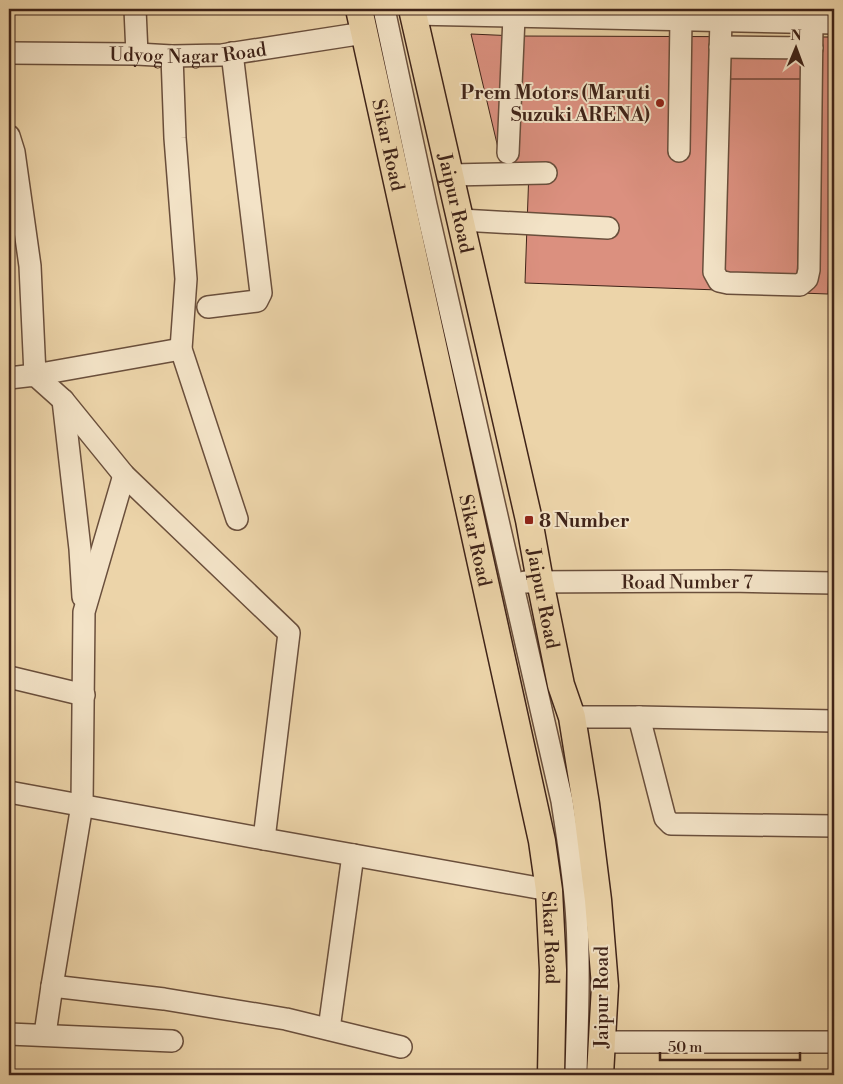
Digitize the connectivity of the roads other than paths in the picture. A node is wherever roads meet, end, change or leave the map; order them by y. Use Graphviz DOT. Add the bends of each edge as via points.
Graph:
graph roads {
  1 [pos="136,9"];
  2 [pos="384,9"];
  3 [pos="413,12"];
  4 [pos="514,16"];
  5 [pos="681,20"];
  6 [pos="721,20"];
  7 [pos="361,21"];
  8 [pos="812,22"];
  9 [pos="834,23"];
  10 [pos="720,48"];
  11 [pos="812,48"];
  12 [pos="9,53"];
  13 [pos="232,53"];
  14 [pos="137,54"];
  15 [pos="172,56"];
  16 [pos="9,136"];
  17 [pos="680,151"];
  18 [pos="508,153"];
  19 [pos="546,173"];
  20 [pos="451,175"];
  21 [pos="461,220"];
  22 [pos="608,228"];
  23 [pos="208,307"];
  24 [pos="181,349"];
  25 [pos="35,375"];
  26 [pos="9,378"];
  27 [pos="63,400"];
  28 [pos="124,475"];
  29 [pos="237,519"];
  30 [pos="540,581"];
  31 [pos="512,583"];
  32 [pos="834,583"];
  33 [pos="487,590"];
  34 [pos="84,612"];
  35 [pos="9,677"];
  36 [pos="84,695"];
  37 [pos="572,717"];
  38 [pos="639,717"];
  39 [pos="834,721"];
  40 [pos="9,792"];
  41 [pos="82,805"];
  42 [pos="834,826"];
  43 [pos="264,839"];
  44 [pos="353,855"];
  45 [pos="549,890"];
  46 [pos="52,986"];
  47 [pos="329,1029"];
  48 [pos="9,1034"];
  49 [pos="46,1034"];
  50 [pos="172,1041"];
  51 [pos="603,1042"];
  52 [pos="834,1042"];
  53 [pos="401,1047"];
  54 [pos="551,1075"];
  55 [pos="576,1075"];
  56 [pos="600,1075"];
  1 -- 14 [label="street"];
  2 -- 31 [label="street"];
  3 -- 4 [label="street"];
  3 -- 20 [label="main road, Jaipur Road"];
  4 -- 5 [label="street"];
  4 -- 18 [label="street"];
  5 -- 6 [label="street"];
  5 -- 17 [label="street"];
  6 -- 8 [label="street"];
  6 -- 10 [label="street"];
  7 -- 13 [label="street, Udyog Nagar Road"];
  7 -- 33 [label="main road, Sikar Road"];
  8 -- 9 [label="street"];
  8 -- 11 [label="street"];
  10 -- 11 [label="street"];
  10 -- 11 [label="street" via="714,272 719,281 728,283 800,285 807,279 809,270"];
  12 -- 14 [label="street, Udyog Nagar Road"];
  13 -- 15 [label="street, Udyog Nagar Road"];
  13 -- 23 [label="street" via="261,293 257,301"];
  14 -- 15 [label="street, Udyog Nagar Road"];
  15 -- 24 [label="street" via="186,280"];
  16 -- 25 [label="street" via="30,266"];
  19 -- 20 [label="street"];
  20 -- 21 [label="main road, Jaipur Road"];
  21 -- 22 [label="street"];
  21 -- 30 [label="main road, Jaipur Road" via="530,520"];
  24 -- 25 [label="street"];
  24 -- 29 [label="street"];
  25 -- 26 [label="street"];
  25 -- 27 [label="street"];
  27 -- 28 [label="street"];
  27 -- 34 [label="street"];
  28 -- 34 [label="street"];
  28 -- 43 [label="street" via="289,633"];
  30 -- 31 [label="street, Road Number 7"];
  30 -- 32 [label="street, Road Number 7"];
  30 -- 37 [label="main road, Jaipur Road" via="561,685"];
  31 -- 33 [label="street, Road Number 7"];
  31 -- 55 [label="street" via="562,801 572,866 579,978"];
  33 -- 45 [label="main road, Sikar Road" via="542,841"];
  34 -- 36 [label="street"];
  35 -- 36 [label="street"];
  36 -- 41 [label="street"];
  37 -- 38 [label="street"];
  37 -- 51 [label="main road, Jaipur Road" via="598,900 605,986"];
  38 -- 39 [label="street"];
  38 -- 42 [label="street" via="665,818 671,824"];
  40 -- 41 [label="street"];
  41 -- 43 [label="street"];
  41 -- 46 [label="street"];
  43 -- 44 [label="street"];
  44 -- 45 [label="street"];
  44 -- 47 [label="street"];
  45 -- 54 [label="main road, Sikar Road" via="553,970"];
  46 -- 47 [label="street" via="164,999 286,1018"];
  46 -- 49 [label="street"];
  47 -- 53 [label="street"];
  48 -- 49 [label="street"];
  49 -- 50 [label="street"];
  51 -- 52 [label="street"];
  51 -- 56 [label="main road, Jaipur Road"];
}
